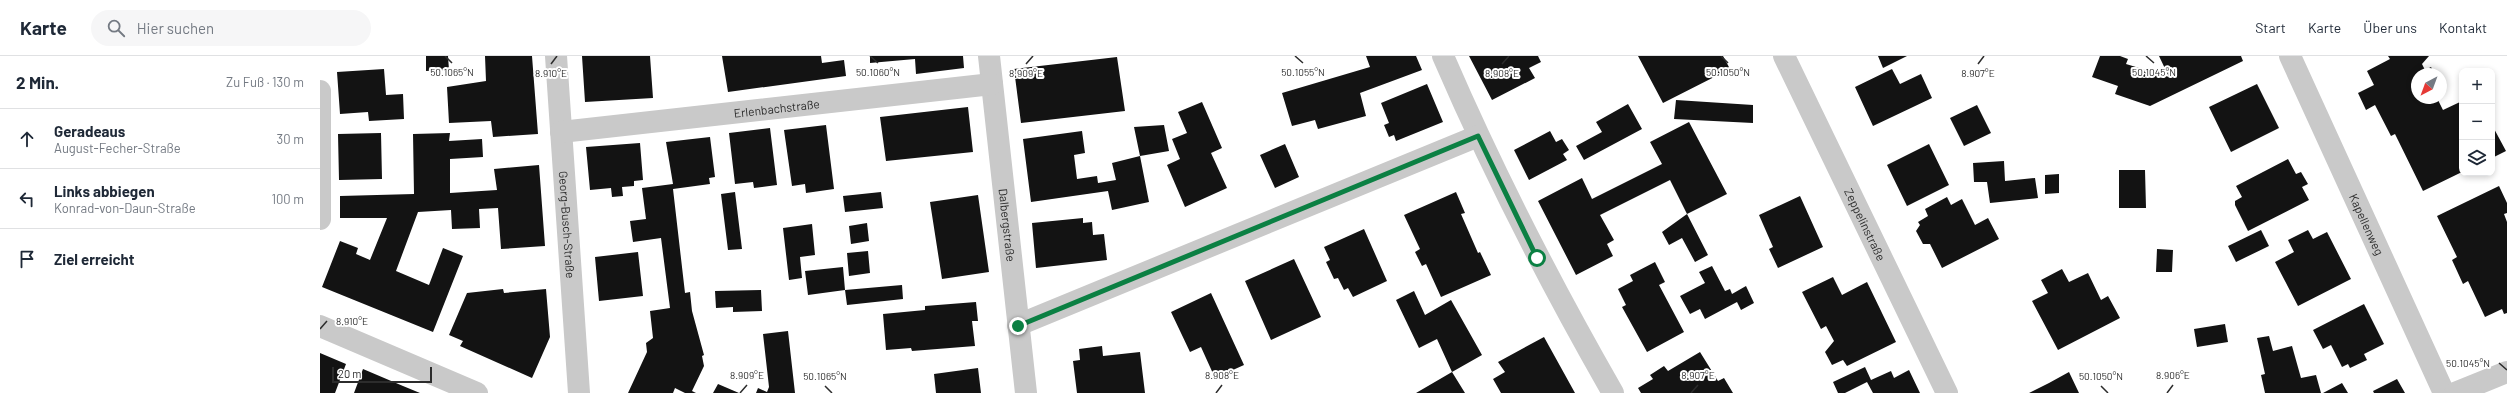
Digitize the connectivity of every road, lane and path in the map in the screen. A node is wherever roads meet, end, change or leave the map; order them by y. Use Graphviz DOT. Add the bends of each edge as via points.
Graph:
graph roads {
  1 [pos="556,56"];
  2 [pos="988,56"];
  3 [pos="1443,56"];
  4 [pos="1784,56"];
  5 [pos="2290,56"];
  6 [pos="992,84"];
  7 [pos="320,91"];
  8 [pos="561,132"];
  9 [pos="1478,136"];
  10 [pos="320,219"];
  11 [pos="320,326"];
  12 [pos="1018,326"];
  13 [pos="2507,372"];
  14 [pos="477,393"];
  15 [pos="579,393"];
  16 [pos="1026,393"];
  17 [pos="1613,393"];
  18 [pos="1947,393"];
  19 [pos="2444,393"];
  20 [pos="2455,393"];
  1 -- 8 [label="street, Georg-Busch-Straße"];
  2 -- 6 [label="street, Dalbergstraße"];
  3 -- 9 [label="street"];
  4 -- 18 [label="street, Zeppelinstraße"];
  5 -- 19 [label="street, Kapellenweg"];
  6 -- 8 [label="street, Erlenbachstraße"];
  6 -- 12 [label="street, Dalbergstraße"];
  7 -- 10 [label="street"];
  8 -- 15 [label="street, Georg-Busch-Straße"];
  9 -- 12 [label="street"];
  9 -- 17 [label="street" via="1537,258"];
  11 -- 14 [label="street"];
  12 -- 16 [label="street, Dalbergstraße"];
  13 -- 20 [label="street"];
}
